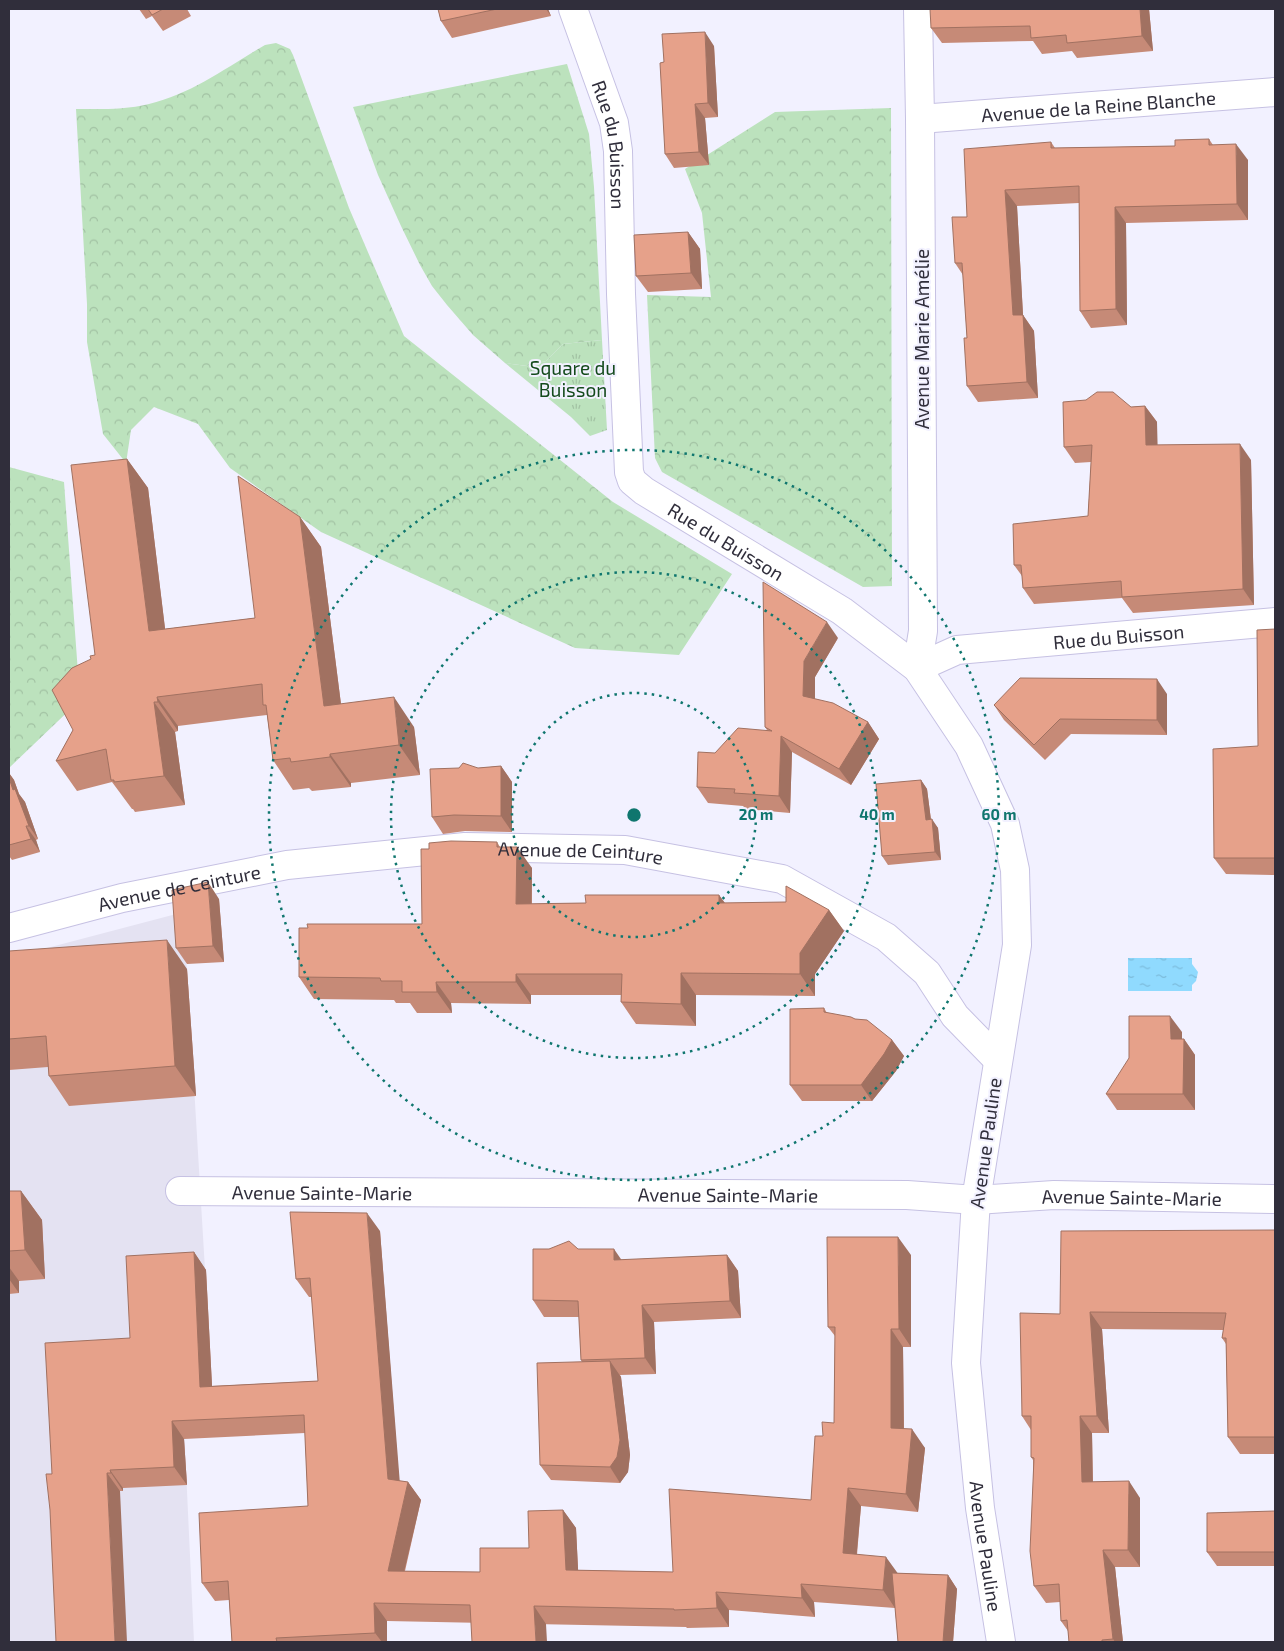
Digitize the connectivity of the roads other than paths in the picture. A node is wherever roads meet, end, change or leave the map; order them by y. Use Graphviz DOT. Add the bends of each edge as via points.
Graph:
graph roads {
  1 [pos="573,9"];
  2 [pos="918,9"];
  3 [pos="1275,92"];
  4 [pos="920,119"];
  5 [pos="1275,622"];
  6 [pos="917,668"];
  7 [pos="9,928"];
  8 [pos="997,1059"];
  9 [pos="180,1191"];
  10 [pos="1275,1199"];
  11 [pos="976,1200"];
  12 [pos="1001,1642"];
  1 -- 6 [label="street, Rue du Buisson" via="614,123 617,142 621,294 632,481 842,611"];
  2 -- 4 [label="street, Avenue Marie Amélie"];
  3 -- 4 [label="street, Avenue de la Reine Blanche"];
  4 -- 6 [label="street, Avenue Marie Amélie" via="923,630"];
  5 -- 6 [label="street, Rue du Buisson" via="957,650"];
  6 -- 8 [label="street, Avenue Pauline" via="969,746 1005,824 1015,870 1017,945"];
  7 -- 8 [label="street, Avenue de Ceinture" via="122,898 287,865 465,847 625,850 782,878 886,937 927,973 955,1016"];
  8 -- 11 [label="street, Avenue Pauline"];
  9 -- 11 [label="street, Avenue Sainte-Marie" via="907,1195"];
  10 -- 11 [label="street, Avenue Sainte-Marie" via="1054,1195"];
  11 -- 12 [label="street, Avenue Pauline" via="966,1363 980,1508"];
}
